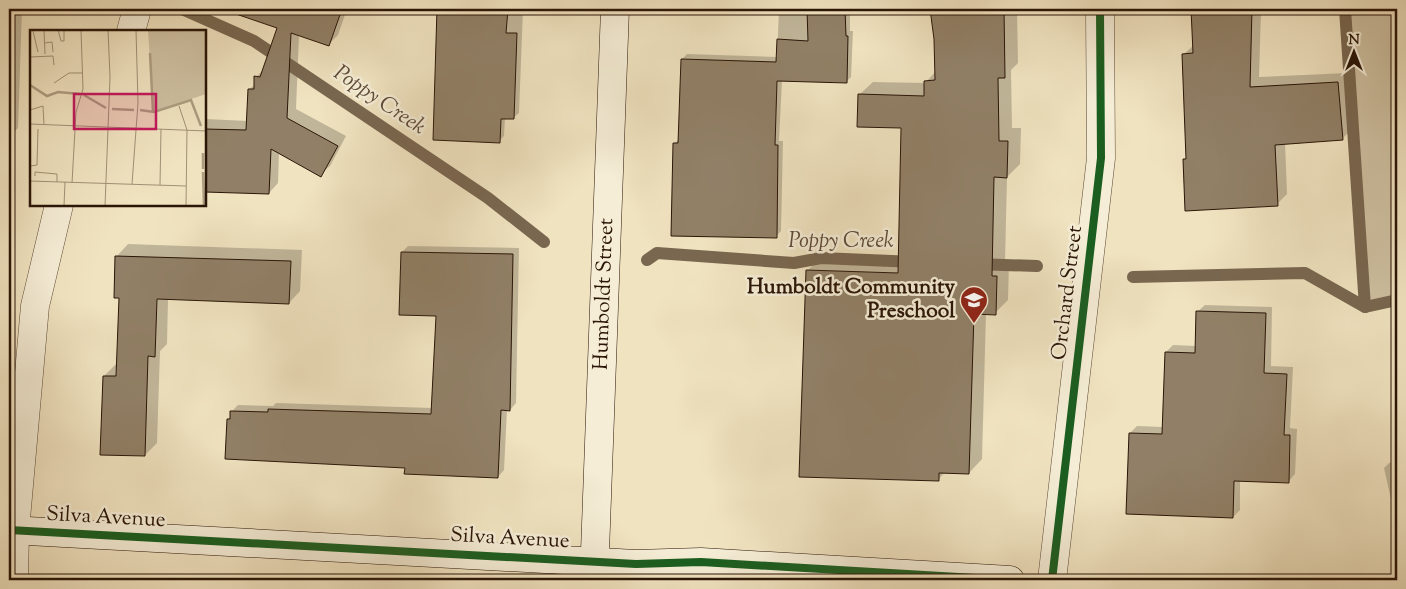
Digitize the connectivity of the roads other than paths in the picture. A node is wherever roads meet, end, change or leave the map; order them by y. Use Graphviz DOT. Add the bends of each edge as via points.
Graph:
graph roads {
  1 [pos="137,9"];
  2 [pos="615,9"];
  3 [pos="1100,9"];
  4 [pos="131,30"];
  5 [pos="59,206"];
  6 [pos="12,530"];
  7 [pos="595,571"];
  8 [pos="14,580"];
  9 [pos="1010,580"];
  10 [pos="1052,580"];
  1 -- 4 [label="street"];
  2 -- 7 [label="street, Humboldt Street"];
  3 -- 10 [label="street, Orchard Street" via="1102,158"];
  5 -- 6 [label="street" via="35,306"];
  6 -- 7 [label="street, Silva Avenue"];
  6 -- 8 [label="street"];
  7 -- 9 [label="street, Silva Avenue" via="636,564 701,562"];
}
